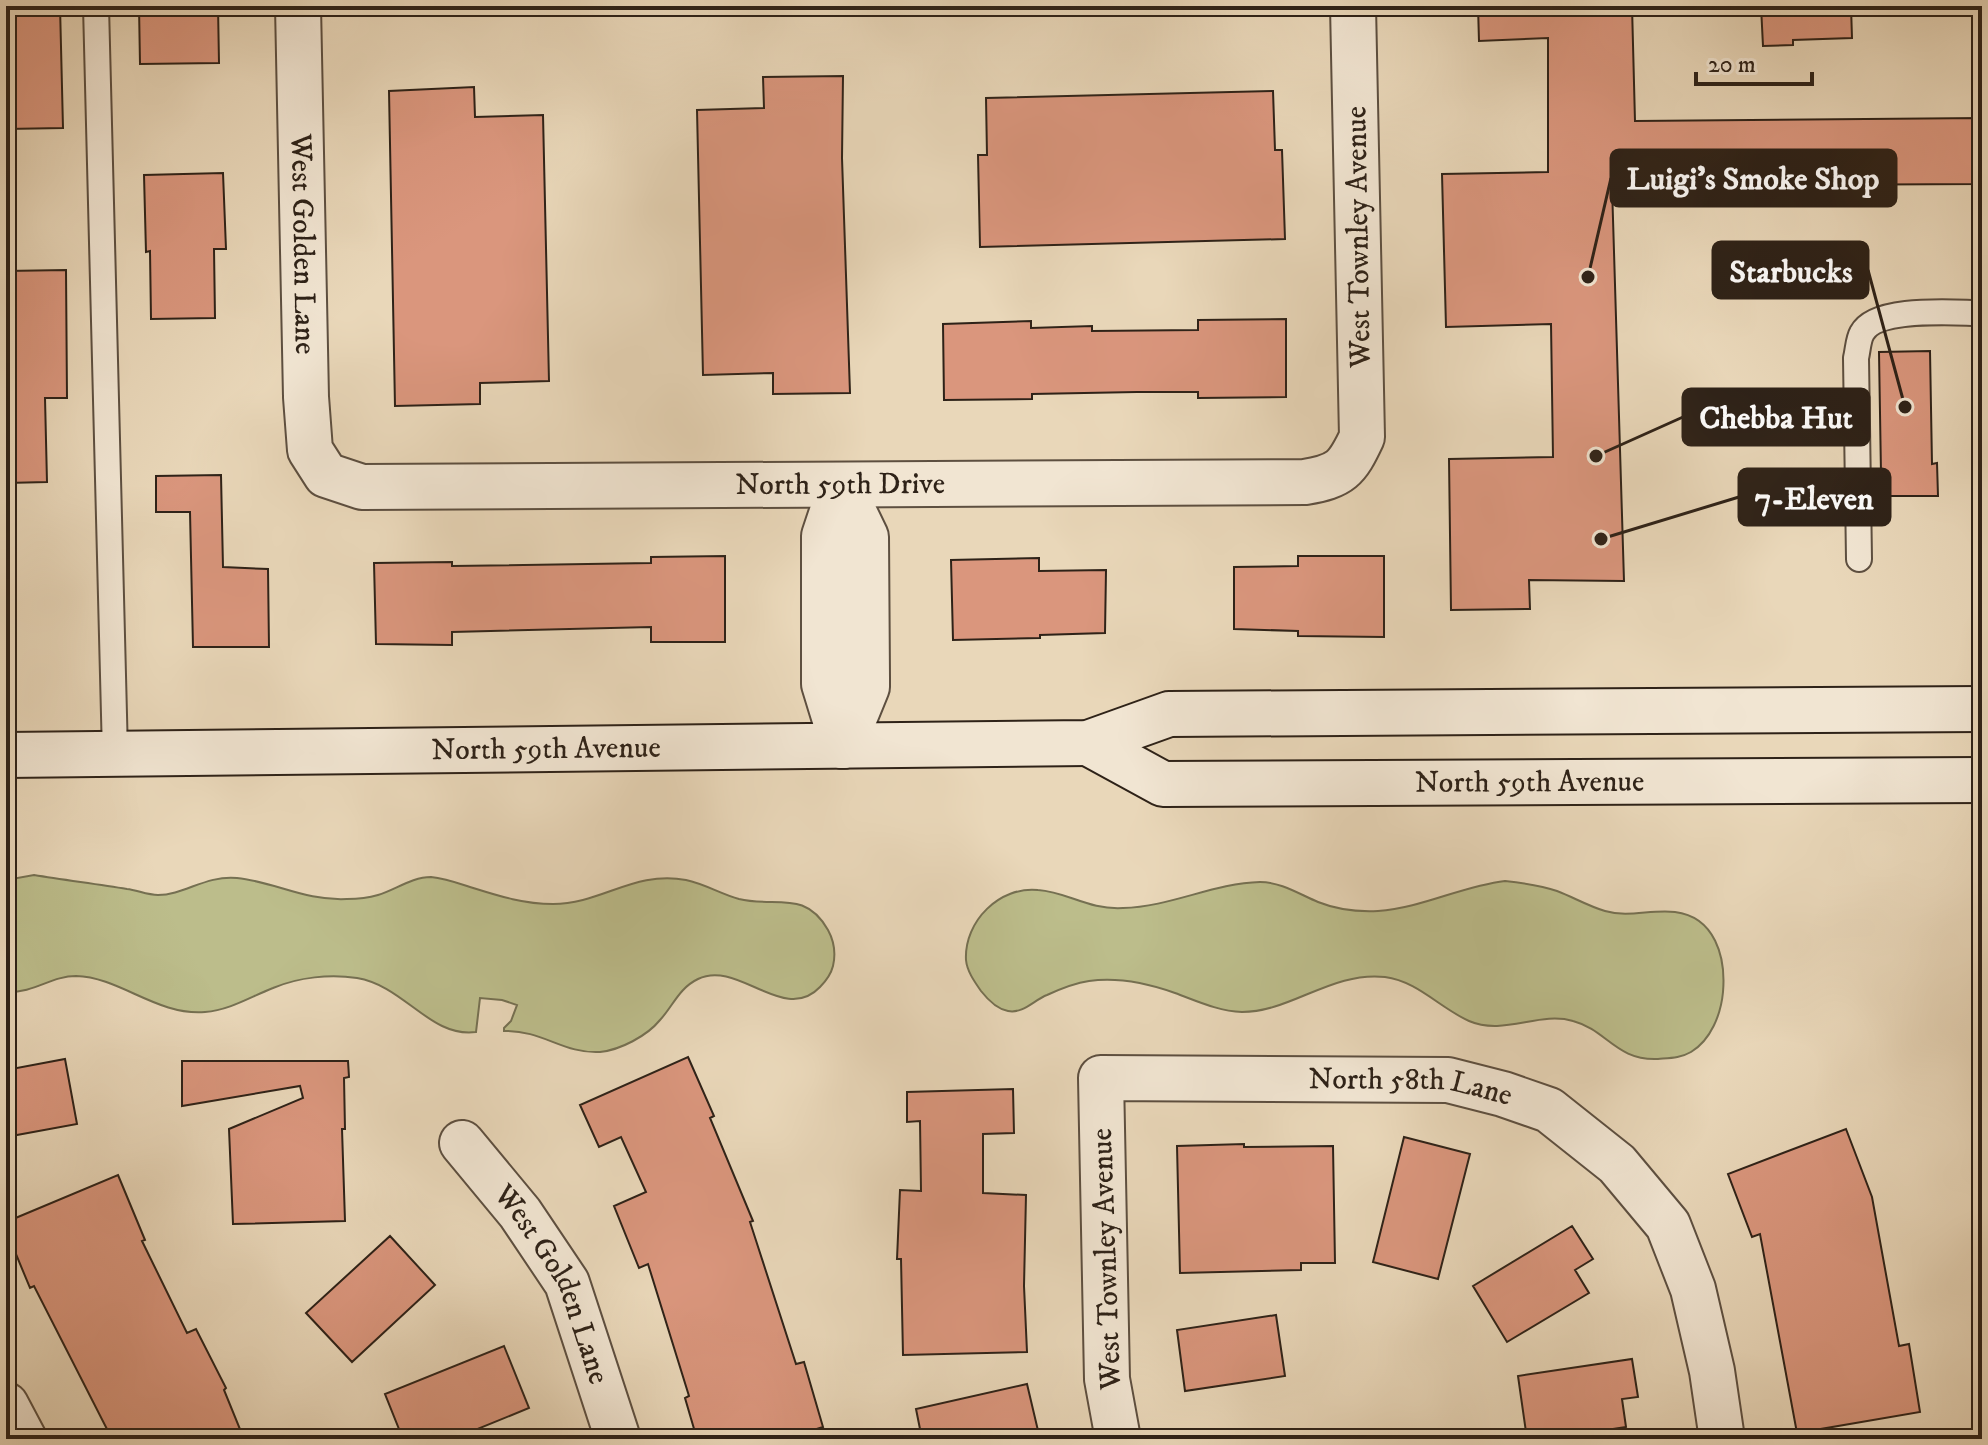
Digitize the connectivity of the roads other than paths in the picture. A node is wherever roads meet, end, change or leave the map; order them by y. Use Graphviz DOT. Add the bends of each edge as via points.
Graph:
graph roads {
  1 [pos="96,6"];
  2 [pos="298,6"];
  3 [pos="1353,6"];
  4 [pos="1982,313"];
  5 [pos="1350,464"];
  6 [pos="326,475"];
  7 [pos="841,485"];
  8 [pos="1859,559"];
  9 [pos="1982,709"];
  10 [pos="1088,743"];
  11 [pos="843,746"];
  12 [pos="115,754"];
  13 [pos="6,755"];
  14 [pos="1982,780"];
  15 [pos="1101,1078"];
  16 [pos="462,1143"];
  17 [pos="6,1405"];
  18 [pos="24,1439"];
  19 [pos="618,1439"];
  20 [pos="1118,1439"];
  21 [pos="1722,1439"];
  1 -- 12 [label="lane"];
  2 -- 6 [label="street, West Golden Lane" via="306,397 310,450"];
  3 -- 5 [label="street, West Townley Avenue" via="1363,398 1362,437"];
  4 -- 8 [label="lane" via="1894,314 1873,321 1862,332 1856,358"];
  5 -- 7 [label="street, North 59th Drive" via="1329,478 1305,482"];
  6 -- 7 [label="street, North 59th Drive" via="362,487"];
  7 -- 11 [label="street" via="866,537 867,687"];
  9 -- 10 [label="street, North 59th Avenue" via="1169,714"];
  10 -- 11 [label="street, North 59th Avenue"];
  10 -- 14 [label="street, North 59th Avenue" via="1163,784"];
  11 -- 12 [label="street, North 59th Avenue"];
  12 -- 13 [label="street, North 59th Avenue"];
  15 -- 20 [label="street, West Townley Avenue" via="1107,1379"];
  15 -- 21 [label="street, North 58th Lane" via="1448,1080 1549,1110 1617,1164 1668,1225 1693,1289"];
  16 -- 19 [label="street, West Golden Lane" via="520,1213 567,1283"];
  17 -- 18 [label="street"];
}
